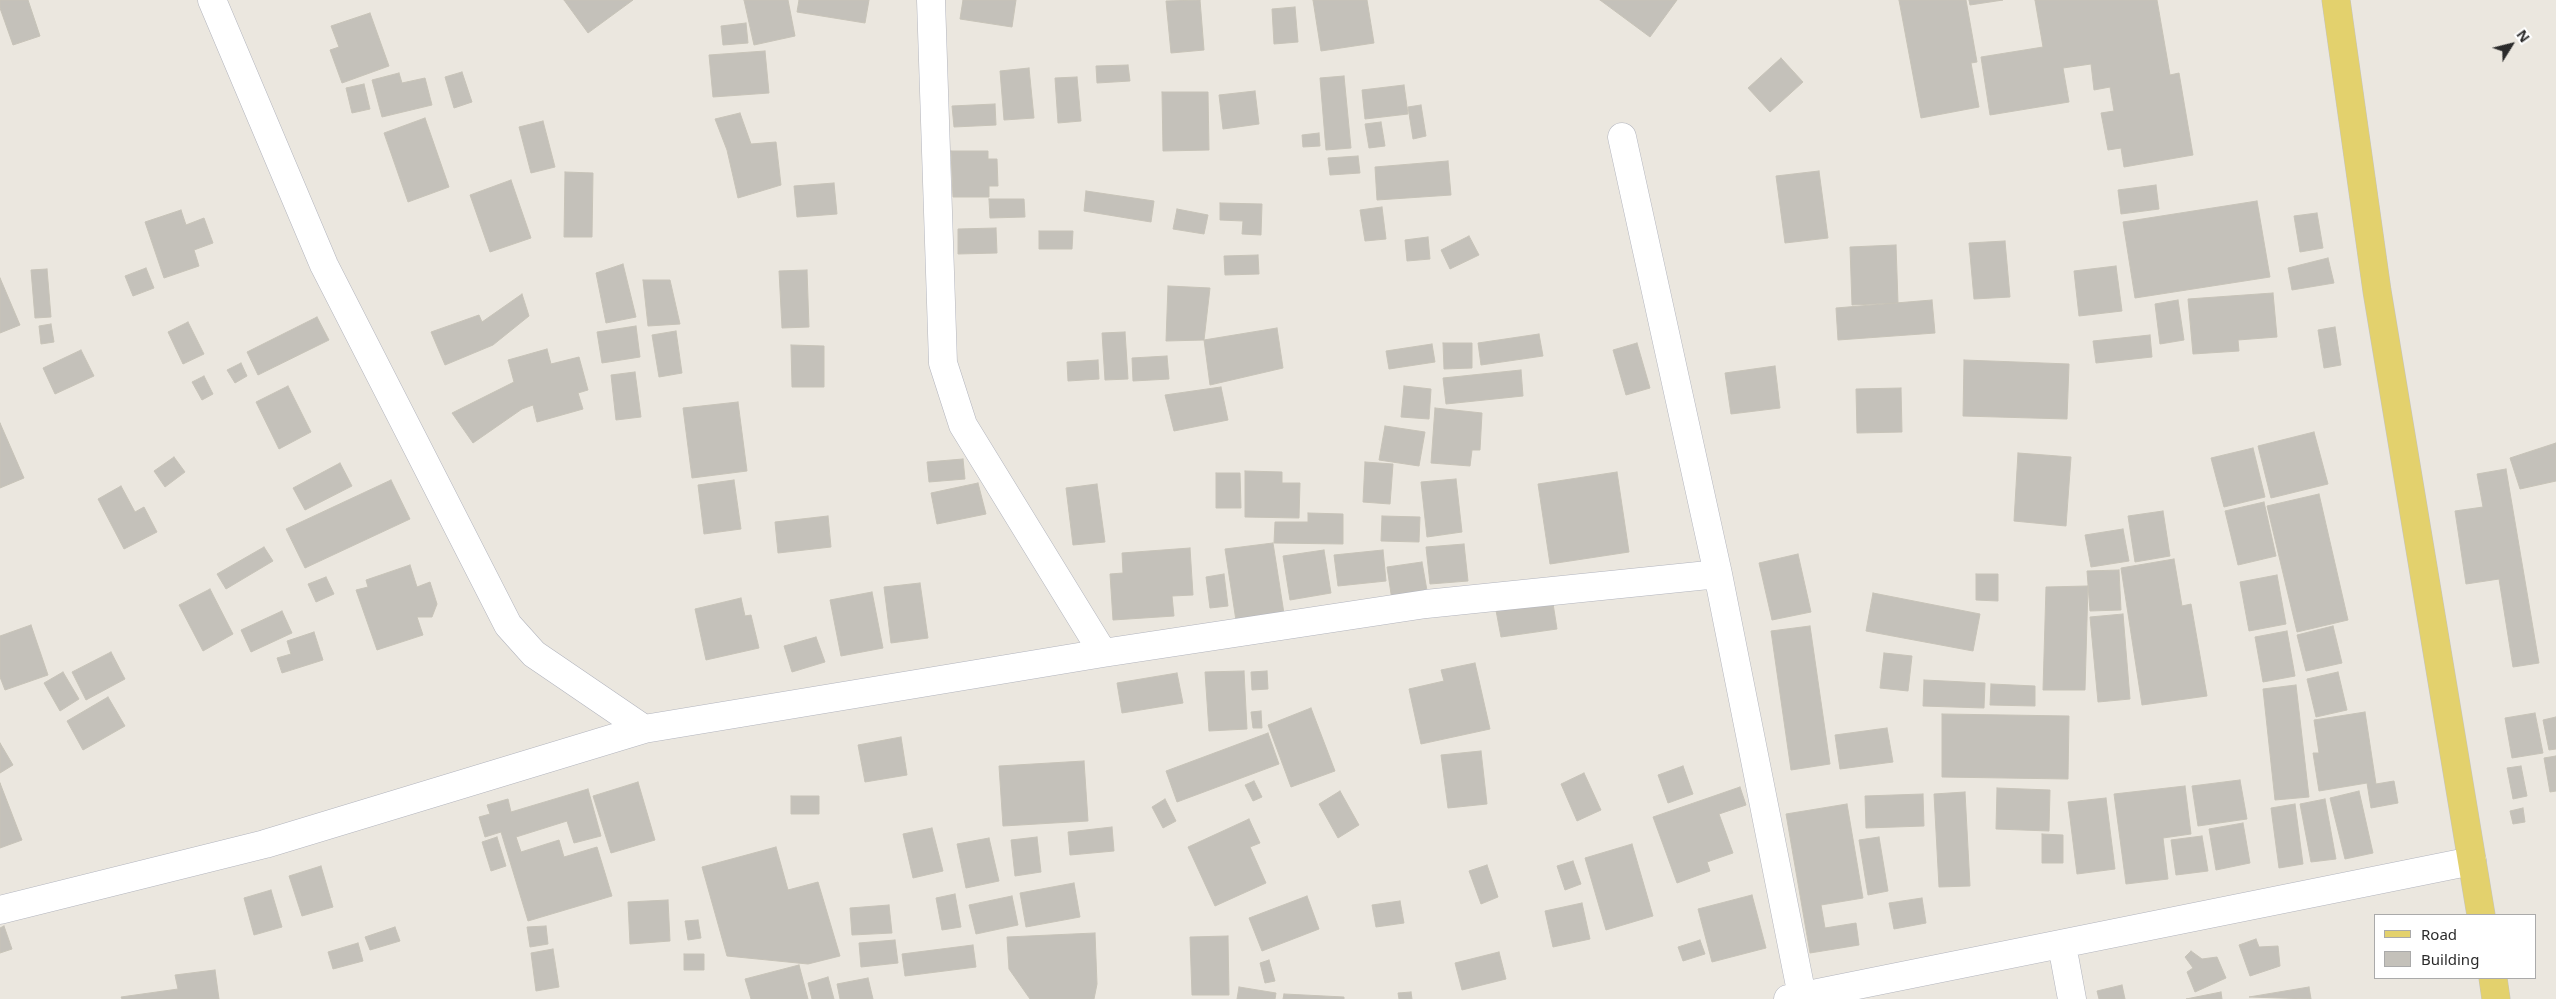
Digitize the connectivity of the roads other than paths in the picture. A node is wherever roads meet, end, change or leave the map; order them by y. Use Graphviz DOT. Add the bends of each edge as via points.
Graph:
graph roads {
  1 [pos="212,0"];
  2 [pos="931,0"];
  3 [pos="2336,0"];
  4 [pos="1622,137"];
  5 [pos="1718,574"];
  6 [pos="1104,653"];
  7 [pos="644,728"];
  8 [pos="2472,861"];
  9 [pos="0,910"];
  10 [pos="2482,914"];
  11 [pos="2062,945"];
  12 [pos="2493,979"];
  13 [pos="1833,995"];
  14 [pos="1795,997"];
  15 [pos="2072,999"];
  16 [pos="2496,999"];
  1 -- 7 [label="street" via="324,265 508,625 534,654"];
  2 -- 6 [label="street" via="942,363 963,425"];
  3 -- 8 [label="main road" via="2377,291"];
  4 -- 5 [label="street"];
  5 -- 6 [label="street" via="1426,604"];
  5 -- 14 [label="street"];
  6 -- 7 [label="street"];
  7 -- 9 [label="street" via="265,844"];
  8 -- 10 [label="main road"];
  8 -- 11 [label="street"];
  11 -- 13 [label="street"];
  11 -- 15 [label="street"];
  12 -- 16 [label="main road"];
  13 -- 14 [label="street"];
}
